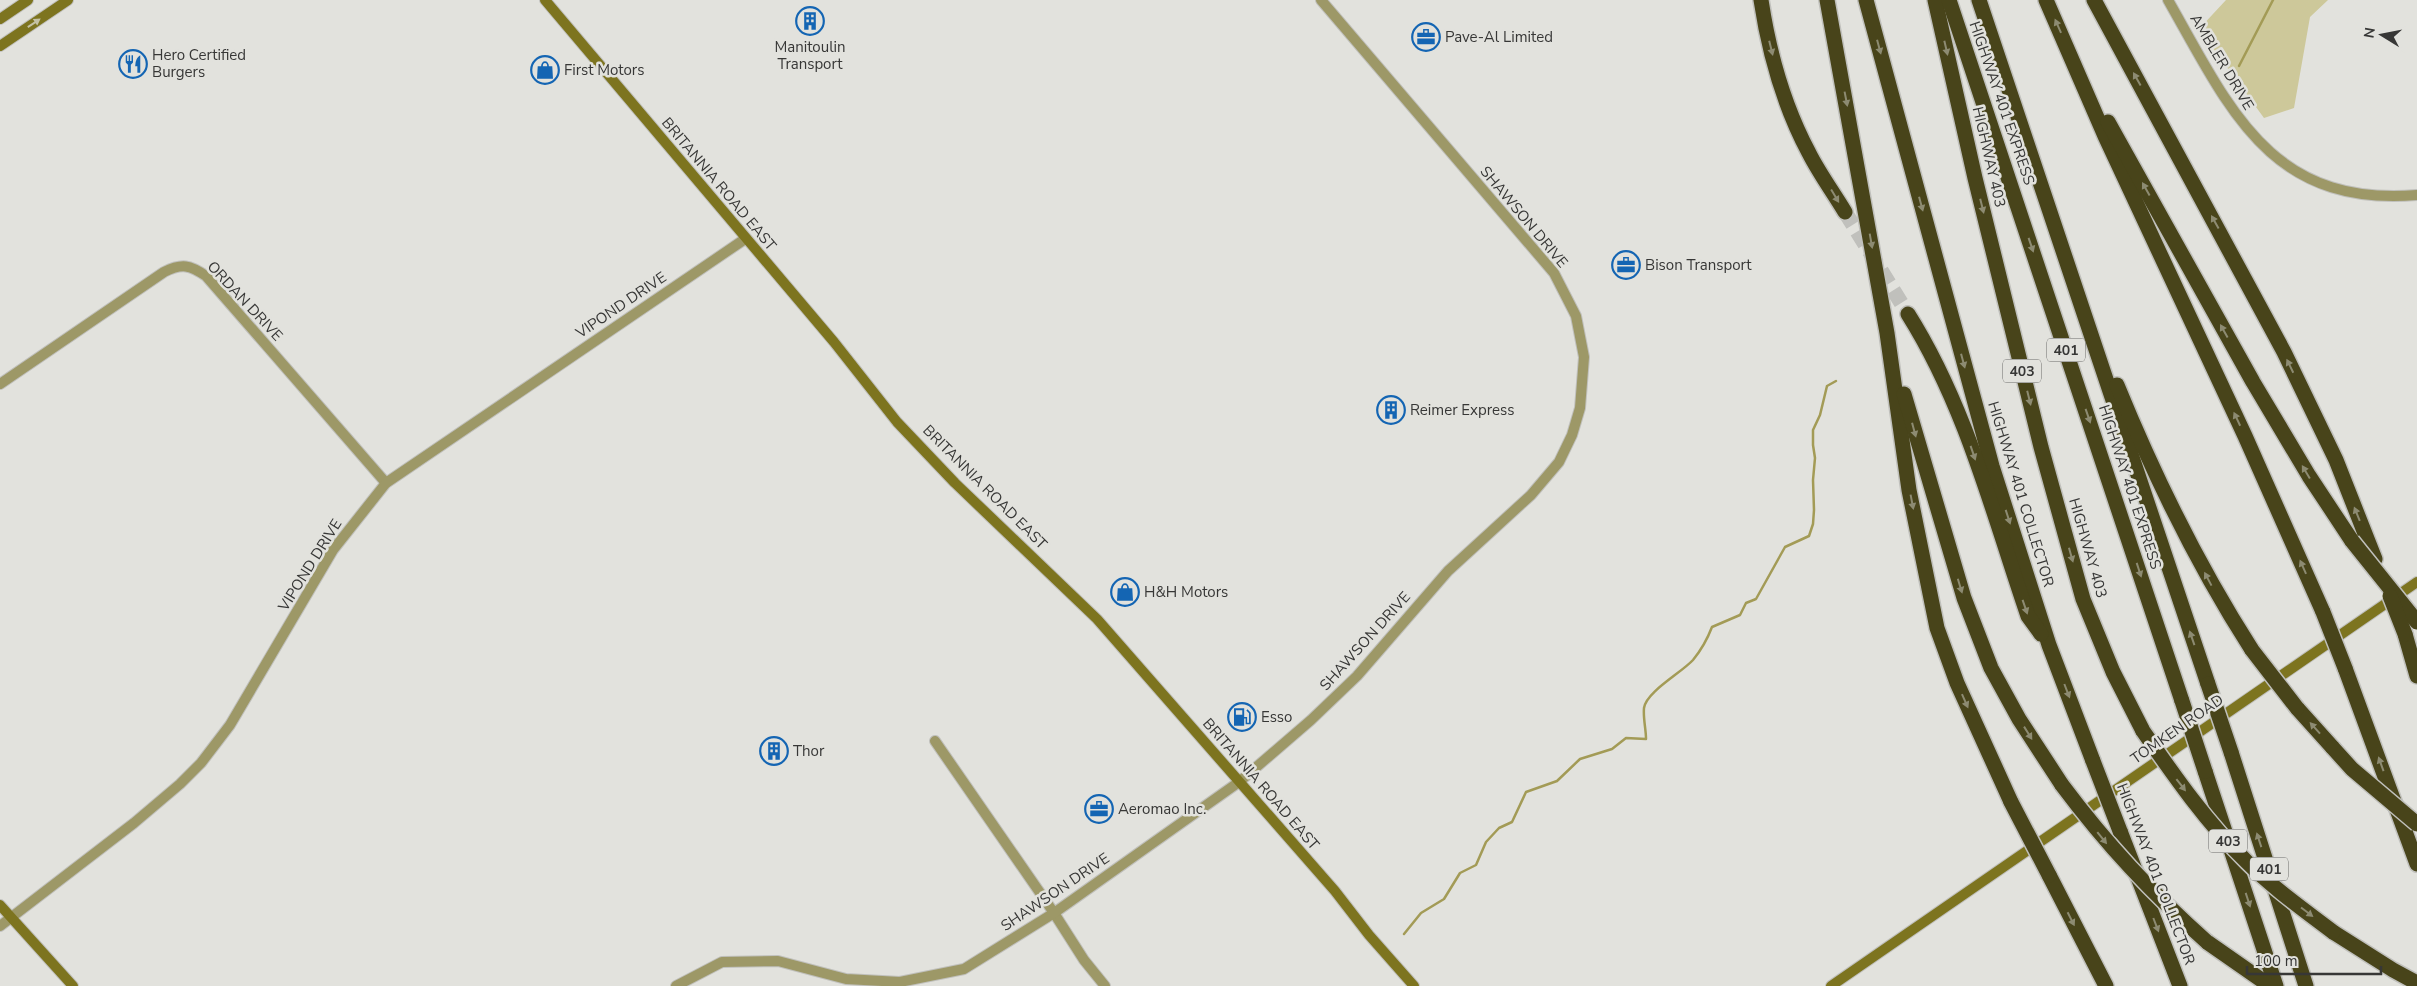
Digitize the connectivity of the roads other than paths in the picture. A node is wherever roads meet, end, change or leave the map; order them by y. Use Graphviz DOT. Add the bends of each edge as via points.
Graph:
graph roads {
  1 [pos="28,0"];
  2 [pos="68,0"];
  3 [pos="545,0"];
  4 [pos="1321,0"];
  5 [pos="1761,0"];
  6 [pos="1827,0"];
  7 [pos="1866,0"];
  8 [pos="1935,0"];
  9 [pos="1949,0"];
  10 [pos="1979,0"];
  11 [pos="2046,0"];
  12 [pos="2094,0"];
  13 [pos="2168,0"];
  14 [pos="0,19"];
  15 [pos="0,46"];
  16 [pos="2069,51"];
  17 [pos="2417,196"];
  18 [pos="1845,212"];
  19 [pos="745,239"];
  20 [pos="2062,249"];
  21 [pos="1908,314"];
  22 [pos="1887,333"];
  23 [pos="0,384"];
  24 [pos="386,483"];
  25 [pos="2417,582"];
  26 [pos="2417,622"];
  27 [pos="2049,645"];
  28 [pos="2417,676"];
  29 [pos="935,741"];
  30 [pos="1239,782"];
  31 [pos="2410,826"];
  32 [pos="2417,864"];
  33 [pos="2417,877"];
  34 [pos="0,905"];
  35 [pos="1054,914"];
  36 [pos="10,918"];
  37 [pos="0,926"];
  38 [pos="2411,980"];
  39 [pos="73,986"];
  40 [pos="676,986"];
  41 [pos="1105,986"];
  42 [pos="1414,986"];
  43 [pos="1831,986"];
  44 [pos="2106,986"];
  45 [pos="2180,986"];
  46 [pos="2270,986"];
  47 [pos="2276,986"];
  48 [pos="2306,986"];
  1 -- 14 [label="street"];
  15 -- 2 [label="street, one-way"];
  3 -- 19 [label="street, BRITANNIA ROAD EAST"];
  4 -- 30 [label="street, SHAWSON DRIVE" via="1554,272 1576,316 1584,357 1580,408 1559,462 1531,495 1448,571 1357,676"];
  5 -- 18 [label="highway, one-way" via="1776,70 1791,114 1809,153"];
  6 -- 22 [label="highway, one-way"];
  7 -- 27 [label="highway, HIGHWAY 401 COLLECTOR, one-way" via="1992,466"];
  8 -- 38 [label="highway, HIGHWAY 403 / 403, one-way, bridge" via="2041,447 2083,599 2113,672 2143,731 2209,820 2248,863 2333,932"];
  9 -- 47 [label="highway, HIGHWAY 401 EXPRESS / 401, one-way, bridge"];
  10 -- 20 [label="highway, HIGHWAY 401 EXPRESS / 401"];
  16 -- 11 [label="highway, one-way"];
  28 -- 12 [label="highway, one-way, bridge" via="2405,634 2336,460 2284,352"];
  13 -- 17 [label="street, AMBLER DRIVE" via="2228,105 2270,154 2312,179 2346,192"];
  26 -- 16 [label="highway, one-way, bridge" via="2352,542 2309,476 2253,382"];
  31 -- 16 [label="highway, one-way, bridge" via="2323,612"];
  19 -- 24 [label="street, VIPOND DRIVE"];
  19 -- 30 [label="street, BRITANNIA ROAD EAST" via="834,342 897,422 955,484 1097,619"];
  31 -- 20 [label="highway, one-way, bridge" via="2352,770 2297,708 2252,650 2218,596 2144,452"];
  48 -- 20 [label="highway, HIGHWAY 401 EXPRESS / 401, one-way, bridge"];
  21 -- 27 [label="highway, one-way" via="1944,378 1970,444 2028,616"];
  22 -- 44 [label="highway, one-way, bridge" via="1909,490 1937,628 1957,683 2011,802"];
  22 -- 46 [label="highway, one-way, bridge" via="1964,598 1991,668 2019,719 2062,785 2146,886 2207,942"];
  23 -- 24 [label="street, ORDAN DRIVE" via="164,272 178,265 191,266 206,276"];
  24 -- 36 [label="street, VIPOND DRIVE" via="333,550 230,726 201,763 134,823"];
  25 -- 43 [label="street, TOMKEN ROAD"];
  27 -- 45 [label="highway, HIGHWAY 401 COLLECTOR, one-way, bridge"];
  29 -- 35 [label="street"];
  30 -- 35 [label="street, SHAWSON DRIVE"];
  30 -- 42 [label="street, BRITANNIA ROAD EAST"];
  31 -- 32 [label="highway"];
  31 -- 33 [label="highway"];
  34 -- 36 [label="street"];
  35 -- 40 [label="street, SHAWSON DRIVE" via="964,969 900,982 846,979 778,961 722,962"];
  35 -- 41 [label="street"];
  36 -- 37 [label="street, VIPOND DRIVE"];
  36 -- 39 [label="street"];
}
